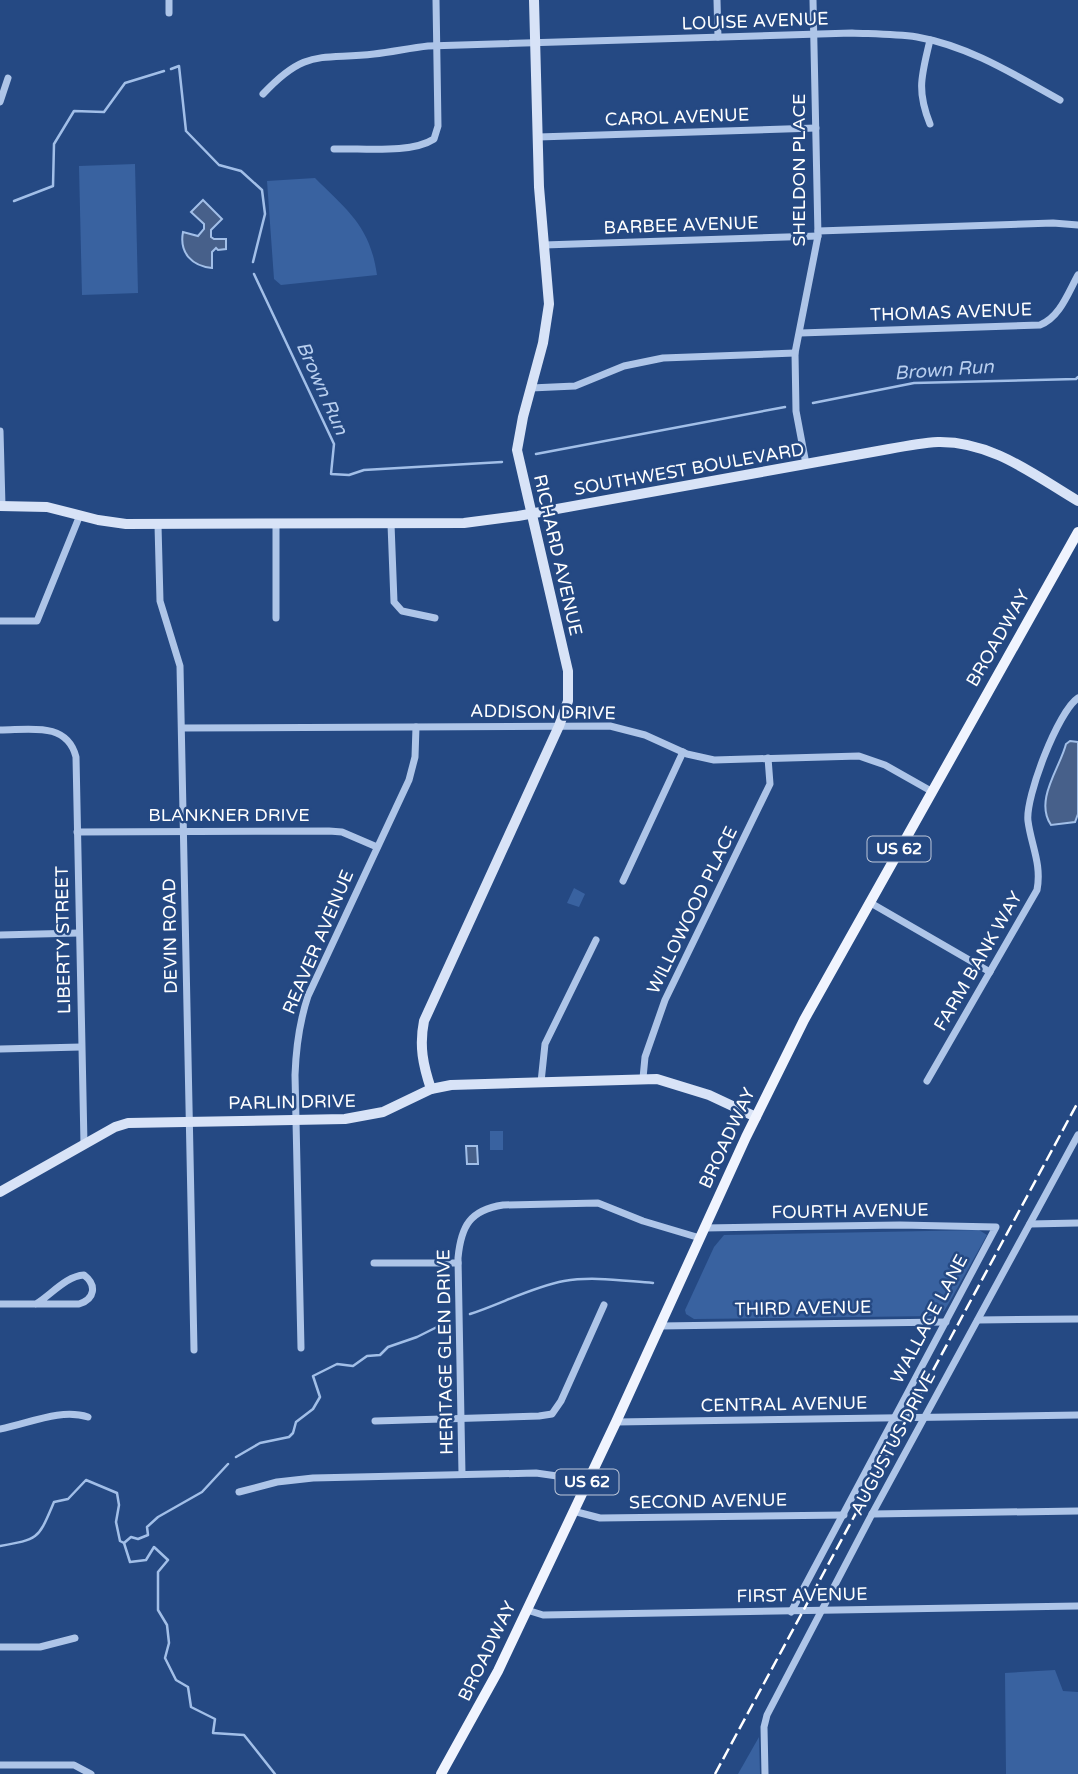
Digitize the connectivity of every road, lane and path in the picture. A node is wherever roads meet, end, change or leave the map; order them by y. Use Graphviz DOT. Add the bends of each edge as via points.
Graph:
graph roads {
  1 [pos="169,0"];
  2 [pos="436,0"];
  3 [pos="534,0"];
  4 [pos="717,0"];
  5 [pos="813,0"];
  6 [pos="169,13"];
  7 [pos="814,35"];
  8 [pos="718,37"];
  9 [pos="930,40"];
  10 [pos="535,43"];
  11 [pos="438,45"];
  12 [pos="8,78"];
  13 [pos="263,94"];
  14 [pos="1060,100"];
  15 [pos="0,103"];
  16 [pos="930,124"];
  17 [pos="816,128"];
  18 [pos="538,138"];
  19 [pos="334,149"];
  20 [pos="1078,225"];
  21 [pos="818,234"];
  22 [pos="544,245"];
  23 [pos="1078,275"];
  24 [pos="800,333"];
  25 [pos="795,353"];
  26 [pos="531,388"];
  27 [pos="0,431"];
  28 [pos="806,464"];
  29 [pos="1078,501"];
  30 [pos="1,506"];
  31 [pos="531,513"];
  32 [pos="80,515"];
  33 [pos="391,523"];
  34 [pos="158,525"];
  35 [pos="276,525"];
  36 [pos="1078,532"];
  37 [pos="276,618"];
  38 [pos="435,618"];
  39 [pos="0,621"];
  40 [pos="1078,698"];
  41 [pos="559,726"];
  42 [pos="416,727"];
  43 [pos="182,728"];
  44 [pos="0,730"];
  45 [pos="683,752"];
  46 [pos="768,758"];
  47 [pos="931,791"];
  48 [pos="183,831"];
  49 [pos="77,832"];
  50 [pos="377,847"];
  51 [pos="623,881"];
  52 [pos="869,902"];
  53 [pos="79,933"];
  54 [pos="0,935"];
  55 [pos="596,940"];
  56 [pos="990,972"];
  57 [pos="81,1047"];
  58 [pos="0,1049"];
  59 [pos="643,1078"];
  60 [pos="541,1082"];
  61 [pos="927,1082"];
  62 [pos="431,1089"];
  63 [pos="756,1117"];
  64 [pos="296,1118"];
  65 [pos="189,1121"];
  66 [pos="1078,1135"];
  67 [pos="84,1144"];
  68 [pos="0,1192"];
  69 [pos="1078,1223"];
  70 [pos="1030,1224"];
  71 [pos="996,1227"];
  72 [pos="702,1233"];
  73 [pos="458,1263"];
  74 [pos="374,1264"];
  75 [pos="0,1304"];
  76 [pos="36,1304"];
  77 [pos="604,1305"];
  78 [pos="1078,1319"];
  79 [pos="978,1320"];
  80 [pos="946,1322"];
  81 [pos="660,1326"];
  82 [pos="301,1348"];
  83 [pos="194,1350"];
  84 [pos="1078,1415"];
  85 [pos="88,1417"];
  86 [pos="895,1418"];
  87 [pos="924,1418"];
  88 [pos="461,1419"];
  89 [pos="374,1421"];
  90 [pos="616,1422"];
  91 [pos="0,1429"];
  92 [pos="462,1474"];
  93 [pos="584,1488"];
  94 [pos="239,1492"];
  95 [pos="573,1511"];
  96 [pos="1078,1511"];
  97 [pos="872,1514"];
  98 [pos="844,1515"];
  99 [pos="1078,1606"];
  100 [pos="527,1610"];
  101 [pos="823,1611"];
  102 [pos="791,1612"];
  103 [pos="75,1638"];
  104 [pos="0,1647"];
  105 [pos="0,1765"];
  106 [pos="91,1774"];
  107 [pos="441,1774"];
  108 [pos="765,1774"];
  1 -- 6 [label="street"];
  2 -- 11 [label="street"];
  3 -- 10 [label="street, RICHARD AVENUE"];
  4 -- 8 [label="street"];
  5 -- 7 [label="street, SHELDON PLACE"];
  7 -- 8 [label="street, LOUISE AVENUE"];
  7 -- 9 [label="street, LOUISE AVENUE" via="883,34"];
  7 -- 17 [label="street, SHELDON PLACE"];
  8 -- 10 [label="street, LOUISE AVENUE"];
  9 -- 14 [label="street, LOUISE AVENUE" via="980,57"];
  9 -- 16 [label="street" via="920,96"];
  10 -- 11 [label="street, LOUISE AVENUE"];
  10 -- 18 [label="street, RICHARD AVENUE"];
  11 -- 13 [label="street, LOUISE AVENUE" via="313,58 288,71"];
  11 -- 19 [label="street" via="434,139 402,148"];
  12 -- 15 [label="street"];
  17 -- 18 [label="street, CAROL AVENUE"];
  17 -- 21 [label="street, SHELDON PLACE"];
  18 -- 22 [label="street, RICHARD AVENUE"];
  20 -- 21 [label="street, BARBEE AVENUE"];
  21 -- 22 [label="street, BARBEE AVENUE"];
  21 -- 24 [label="street, SHELDON PLACE"];
  22 -- 26 [label="street, RICHARD AVENUE" via="549,304"];
  23 -- 24 [label="street, THOMAS AVENUE" via="1056,313 1040,325"];
  24 -- 25 [label="street, SHELDON PLACE"];
  25 -- 26 [label="street" via="663,358 624,366 575,386"];
  25 -- 28 [label="street, SHELDON PLACE" via="796,411"];
  26 -- 31 [label="street, RICHARD AVENUE" via="517,450"];
  27 -- 30 [label="street"];
  28 -- 29 [label="street, SOUTHWEST BOULEVARD" via="932,443 959,443 1007,459"];
  28 -- 31 [label="street, SOUTHWEST BOULEVARD"];
  30 -- 32 [label="street, SOUTHWEST BOULEVARD" via="47,507"];
  31 -- 33 [label="street, SOUTHWEST BOULEVARD" via="464,523"];
  31 -- 41 [label="street, RICHARD AVENUE" via="569,680"];
  32 -- 34 [label="street, SOUTHWEST BOULEVARD" via="112,523"];
  32 -- 39 [label="street" via="37,621"];
  33 -- 35 [label="street, SOUTHWEST BOULEVARD"];
  33 -- 38 [label="street" via="394,602 402,611"];
  34 -- 35 [label="street, SOUTHWEST BOULEVARD"];
  34 -- 43 [label="street, DEVIN ROAD" via="160,601 178,657"];
  35 -- 37 [label="street"];
  36 -- 47 [label="main road, BROADWAY / US 62"];
  40 -- 56 [label="street, FARM BANK WAY" via="1056,729 1030,800 1028,821 1040,871 1037,890"];
  41 -- 42 [label="street, ADDISON DRIVE"];
  41 -- 45 [label="street, ADDISON DRIVE" via="610,726"];
  41 -- 62 [label="street, RICHARD AVENUE" via="425,1017 421,1047"];
  42 -- 43 [label="street, ADDISON DRIVE"];
  42 -- 50 [label="street, REAVER AVENUE" via="413,768"];
  43 -- 48 [label="street, DEVIN ROAD"];
  44 -- 49 [label="street, LIBERTY STREET" via="45,730 66,737 73,746"];
  45 -- 46 [label="street, ADDISON DRIVE" via="714,760"];
  45 -- 51 [label="street"];
  46 -- 47 [label="street, ADDISON DRIVE" via="859,756"];
  46 -- 59 [label="street, WILLOWOOD PLACE" via="769,784 665,1000 645,1057"];
  47 -- 52 [label="main road, BROADWAY / US 62"];
  48 -- 49 [label="street, BLANKNER DRIVE"];
  48 -- 50 [label="street, BLANKNER DRIVE" via="342,832"];
  48 -- 65 [label="street, DEVIN ROAD"];
  49 -- 53 [label="street, LIBERTY STREET"];
  50 -- 64 [label="street, REAVER AVENUE" via="300,1022"];
  52 -- 56 [label="street"];
  52 -- 63 [label="main road, BROADWAY / US 62"];
  53 -- 54 [label="street"];
  53 -- 57 [label="street, LIBERTY STREET"];
  55 -- 60 [label="street" via="545,1044"];
  56 -- 61 [label="street, FARM BANK WAY"];
  57 -- 58 [label="street"];
  57 -- 67 [label="street, LIBERTY STREET"];
  59 -- 60 [label="street, PARLIN DRIVE"];
  59 -- 63 [label="street, PARLIN DRIVE" via="692,1089"];
  60 -- 62 [label="street, PARLIN DRIVE"];
  62 -- 64 [label="street, PARLIN DRIVE" via="368,1116"];
  63 -- 72 [label="main road, BROADWAY / US 62"];
  64 -- 65 [label="street, PARLIN DRIVE"];
  64 -- 82 [label="street, REAVER AVENUE"];
  65 -- 67 [label="street, PARLIN DRIVE" via="128,1124"];
  65 -- 83 [label="street, DEVIN ROAD"];
  66 -- 70 [label="street, AUGUSTUS DRIVE"];
  67 -- 68 [label="street, PARLIN DRIVE"];
  69 -- 70 [label="street"];
  70 -- 79 [label="street, AUGUSTUS DRIVE"];
  71 -- 72 [label="street, FOURTH AVENUE" via="900,1225"];
  71 -- 80 [label="street, WALLACE LANE"];
  72 -- 73 [label="street, HERITAGE GLEN DRIVE" via="643,1221 598,1203 503,1205 489,1207 464,1226"];
  72 -- 81 [label="main road, BROADWAY / US 62"];
  73 -- 74 [label="street"];
  73 -- 88 [label="street, HERITAGE GLEN DRIVE"];
  75 -- 76 [label="street"];
  76 -- 76 [label="street" via="86,1302 93,1285 83,1275 75,1276"];
  77 -- 88 [label="street" via="552,1414"];
  78 -- 79 [label="street"];
  79 -- 87 [label="street, AUGUSTUS DRIVE"];
  80 -- 81 [label="street, THIRD AVENUE"];
  80 -- 86 [label="street, WALLACE LANE"];
  81 -- 90 [label="main road, BROADWAY / US 62"];
  84 -- 87 [label="street, CENTRAL AVENUE"];
  85 -- 91 [label="street" via="65,1414"];
  86 -- 87 [label="street, CENTRAL AVENUE"];
  86 -- 90 [label="street, CENTRAL AVENUE"];
  86 -- 98 [label="street, WALLACE LANE"];
  87 -- 97 [label="street, AUGUSTUS DRIVE"];
  88 -- 89 [label="street"];
  88 -- 92 [label="street, HERITAGE GLEN DRIVE"];
  90 -- 93 [label="main road, BROADWAY / US 62"];
  92 -- 93 [label="street" via="547,1473"];
  92 -- 94 [label="street" via="298,1479"];
  93 -- 95 [label="main road, BROADWAY / US 62"];
  95 -- 98 [label="street, SECOND AVENUE" via="600,1518"];
  95 -- 100 [label="main road, BROADWAY / US 62"];
  96 -- 97 [label="street"];
  97 -- 101 [label="street, AUGUSTUS DRIVE"];
  98 -- 102 [label="street, WALLACE LANE"];
  99 -- 101 [label="street, FIRST AVENUE"];
  100 -- 102 [label="street, FIRST AVENUE" via="543,1615"];
  100 -- 107 [label="main road, BROADWAY / US 62"];
  101 -- 102 [label="street, FIRST AVENUE"];
  101 -- 108 [label="street, AUGUSTUS DRIVE" via="767,1715"];
  103 -- 104 [label="street" via="40,1647"];
  105 -- 106 [label="street" via="74,1765"];
}
